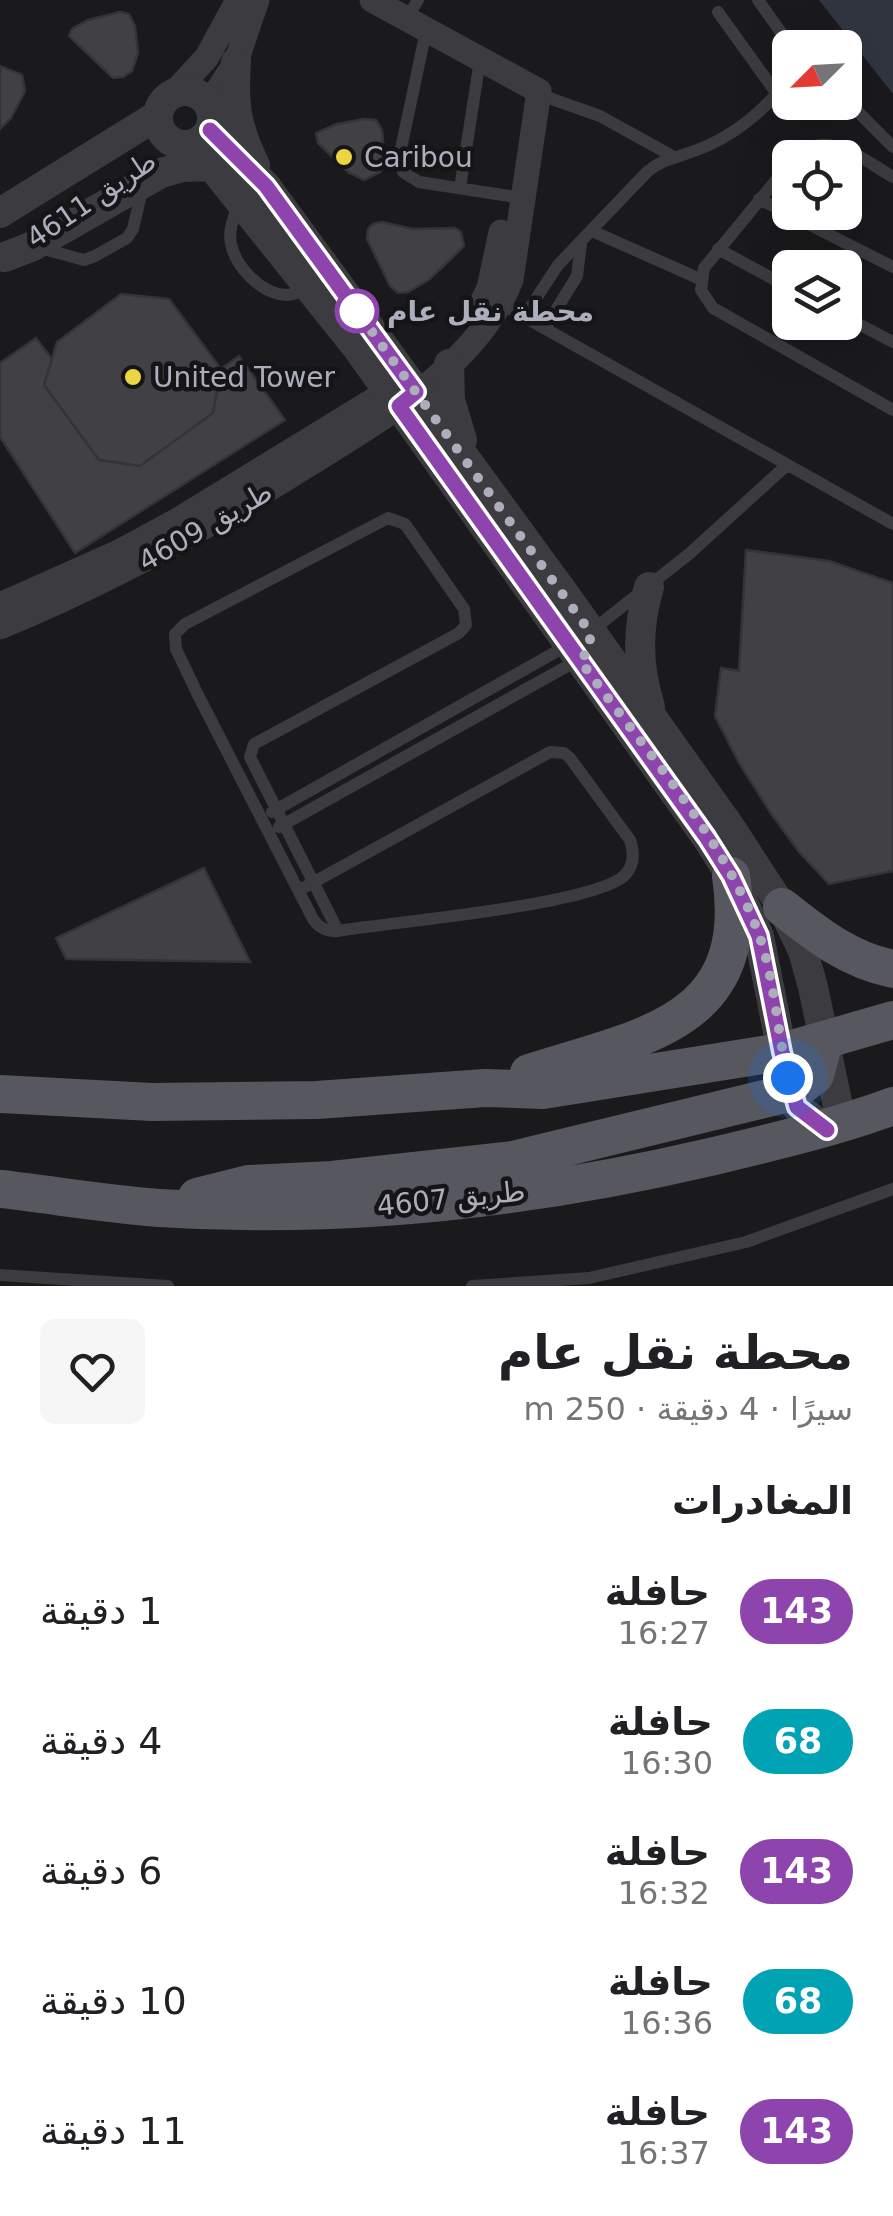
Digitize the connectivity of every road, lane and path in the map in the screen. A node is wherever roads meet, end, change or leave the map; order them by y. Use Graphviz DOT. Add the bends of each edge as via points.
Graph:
graph roads {
  1 [pos="238,0"];
  2 [pos="257,0"];
  3 [pos="372,0"];
  4 [pos="758,0"];
  5 [pos="718,12"];
  6 [pos="417,17"];
  7 [pos="779,30"];
  8 [pos="480,60"];
  9 [pos="236,62"];
  10 [pos="531,87"];
  11 [pos="772,87"];
  12 [pos="772,98"];
  13 [pos="166,104"];
  14 [pos="862,116"];
  15 [pos="202,138"];
  16 [pos="893,147"];
  17 [pos="674,157"];
  18 [pos="862,160"];
  19 [pos="893,177"];
  20 [pos="772,184"];
  21 [pos="460,188"];
  22 [pos="253,192"];
  23 [pos="515,197"];
  24 [pos="759,199"];
  25 [pos="0,213"];
  26 [pos="592,231"];
  27 [pos="581,244"];
  28 [pos="718,249"];
  29 [pos="13,254"];
  30 [pos="893,268"];
  31 [pos="772,278"];
  32 [pos="700,279"];
  33 [pos="501,304"];
  34 [pos="524,317"];
  35 [pos="862,326"];
  36 [pos="545,328"];
  37 [pos="893,342"];
  38 [pos="449,364"];
  39 [pos="403,392"];
  40 [pos="893,410"];
  41 [pos="468,462"];
  42 [pos="787,465"];
  43 [pos="165,496"];
  44 [pos="893,524"];
  45 [pos="182,530"];
  46 [pos="650,587"];
  47 [pos="0,605"];
  48 [pos="0,627"];
  49 [pos="580,645"];
  50 [pos="656,724"];
  51 [pos="276,810"];
  52 [pos="261,818"];
  53 [pos="283,824"];
  54 [pos="268,832"];
  55 [pos="731,876"];
  56 [pos="312,883"];
  57 [pos="299,891"];
  58 [pos="782,907"];
  59 [pos="338,931"];
  60 [pos="893,969"];
  61 [pos="893,1020"];
  62 [pos="824,1042"];
  63 [pos="782,1052"];
  64 [pos="485,1088"];
  65 [pos="793,1092"];
  66 [pos="9,1093"];
  67 [pos="893,1106"];
  68 [pos="835,1127"];
  69 [pos="0,1188"];
  70 [pos="893,1189"];
  71 [pos="156,1208"];
  72 [pos="0,1275"];
  73 [pos="168,1286"];
  74 [pos="472,1286"];
  1 -- 13 [label="street" via="207,57"];
  2 -- 9 [label="street"];
  3 -- 6 [label="street"];
  4 -- 7 [label="lane"];
  5 -- 11 [label="lane"];
  6 -- 8 [label="street"];
  6 -- 21 [label="lane" via="400,165 413,180"];
  8 -- 10 [label="street"];
  8 -- 21 [label="lane"];
  9 -- 15 [label="street"];
  9 -- 22 [label="street" via="237,125"];
  10 -- 17 [label="lane"];
  10 -- 23 [label="street, طريق 4609"];
  12 -- 17 [label="lane" via="736,130"];
  13 -- 15 [label="street" via="164,136"];
  13 -- 15 [label="street" via="187,90 200,94"];
  13 -- 25 [label="street, طريق 4611"];
  14 -- 16 [label="lane"];
  15 -- 22 [label="street"];
  15 -- 29 [label="street, طريق 4611" via="141,162"];
  15 -- 29 [label="street" via="182,167"];
  17 -- 26 [label="lane" via="647,172"];
  18 -- 19 [label="lane"];
  20 -- 24 [label="lane"];
  21 -- 23 [label="lane"];
  22 -- 39 [label="street"];
  22 -- 39 [label="street" via="309,289"];
  23 -- 33 [label="street, طريق 4609" via="511,280"];
  23 -- 39 [label="street, طريق 4609" via="484,302"];
  24 -- 28 [label="lane"];
  24 -- 30 [label="lane"];
  26 -- 27 [label="lane"];
  26 -- 32 [label="lane"];
  27 -- 34 [label="lane" via="558,264"];
  27 -- 36 [label="lane" via="577,276"];
  28 -- 31 [label="lane"];
  28 -- 32 [label="lane"];
  32 -- 40 [label="lane" via="713,308"];
  33 -- 34 [label="lane"];
  33 -- 38 [label="street, طريق 4609"];
  34 -- 36 [label="lane"];
  35 -- 37 [label="lane"];
  36 -- 42 [label="lane"];
  38 -- 39 [label="street, طريق 4609"];
  38 -- 41 [label="street" via="450,400"];
  39 -- 41 [label="street"];
  39 -- 45 [label="street, طريق 4609"];
  39 -- 49 [label="street"];
  41 -- 49 [label="street"];
  42 -- 44 [label="lane"];
  42 -- 46 [label="lane"];
  43 -- 45 [label="street"];
  45 -- 47 [label="street, طريق 4609"];
  45 -- 48 [label="street, طريق 4609" via="127,571"];
  46 -- 49 [label="lane"];
  46 -- 50 [label="street" via="639,658"];
  49 -- 50 [label="street"];
  49 -- 51 [label="lane"];
  49 -- 53 [label="lane"];
  49 -- 55 [label="street"];
  50 -- 58 [label="street"];
  51 -- 52 [label="lane"];
  51 -- 52 [label="lane" via="250,757 254,744 466,625 464,609 400,520 382,520 174,634 176,650"];
  51 -- 53 [label="lane"];
  52 -- 54 [label="lane"];
  53 -- 54 [label="lane"];
  53 -- 56 [label="lane"];
  54 -- 57 [label="lane"];
  55 -- 63 [label="street" via="759,936"];
  55 -- 64 [label="main road" via="736,912 727,962 690,1011 653,1034"];
  56 -- 57 [label="lane"];
  56 -- 59 [label="lane"];
  56 -- 59 [label="lane" via="550,752 570,758 634,852 625,875 562,898"];
  57 -- 59 [label="lane" via="317,925"];
  58 -- 60 [label="main road" via="824,940 867,964"];
  58 -- 62 [label="street" via="803,951"];
  61 -- 62 [label="main road"];
  62 -- 63 [label="main road"];
  62 -- 65 [label="main road" via="815,1075"];
  62 -- 68 [label="street"];
  63 -- 64 [label="main road" via="543,1090"];
  63 -- 65 [label="street"];
  64 -- 66 [label="main road" via="152,1102"];
  65 -- 68 [label="street" via="797,1107"];
  65 -- 71 [label="main road" via="512,1160 250,1184"];
  67 -- 68 [label="main road, طريق 4607"];
  68 -- 71 [label="main road, طريق 4607" via="642,1173 477,1200"];
  69 -- 71 [label="main road, طريق 4607"];
  70 -- 74 [label="lane" via="746,1242 589,1278"];
  72 -- 73 [label="lane"];
}
